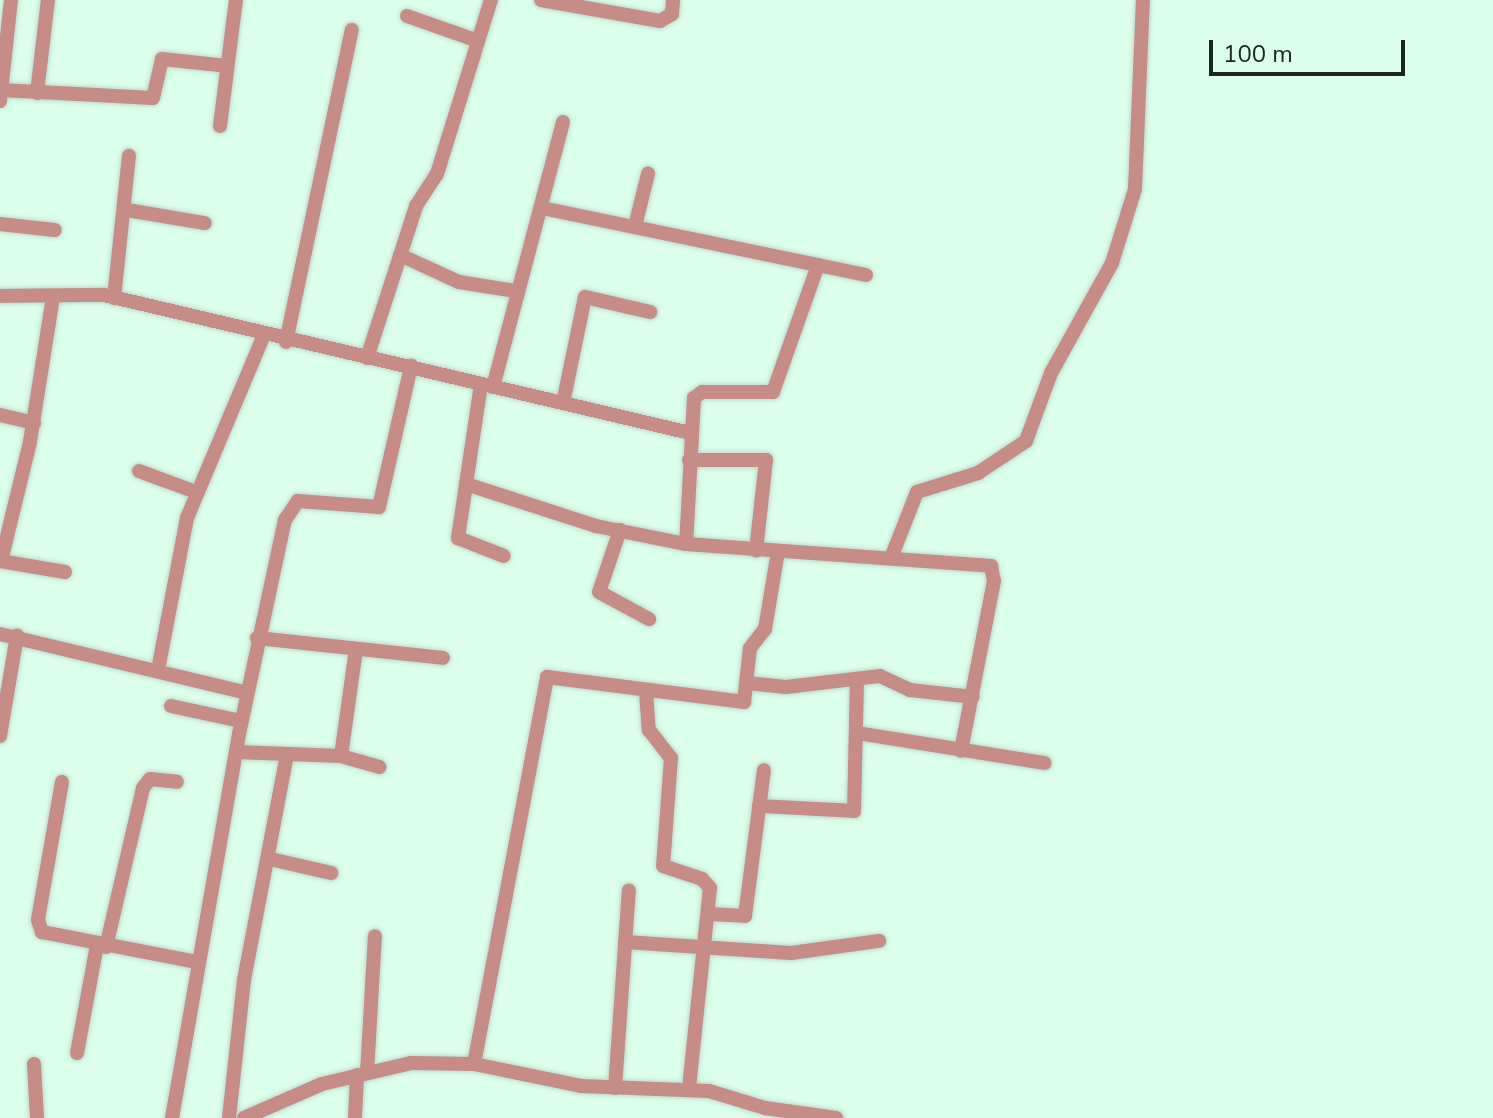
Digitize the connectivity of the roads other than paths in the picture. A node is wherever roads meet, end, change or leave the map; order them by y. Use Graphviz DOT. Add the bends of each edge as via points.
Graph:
graph roads {
  1 [pos="11,0"];
  2 [pos="48,0"];
  3 [pos="236,0"];
  4 [pos="491,0"];
  5 [pos="541,0"];
  6 [pos="673,0"];
  7 [pos="1143,0"];
  8 [pos="407,16"];
  9 [pos="352,30"];
  10 [pos="478,41"];
  11 [pos="227,66"];
  12 [pos="37,93"];
  13 [pos="1,95"];
  14 [pos="563,122"];
  15 [pos="220,126"];
  16 [pos="129,156"];
  17 [pos="648,174"];
  18 [pos="542,208"];
  19 [pos="127,210"];
  20 [pos="205,223"];
  21 [pos="0,224"];
  22 [pos="635,226"];
  23 [pos="55,230"];
  24 [pos="400,255"];
  25 [pos="818,265"];
  26 [pos="866,275"];
  27 [pos="516,291"];
  28 [pos="0,296"];
  29 [pos="53,296"];
  30 [pos="114,298"];
  31 [pos="650,312"];
  32 [pos="263,337"];
  33 [pos="286,342"];
  34 [pos="367,358"];
  35 [pos="411,366"];
  36 [pos="487,386"];
  37 [pos="563,403"];
  38 [pos="0,415"];
  39 [pos="34,423"];
  40 [pos="690,433"];
  41 [pos="689,460"];
  42 [pos="139,471"];
  43 [pos="466,484"];
  44 [pos="196,492"];
  45 [pos="620,530"];
  46 [pos="686,544"];
  47 [pos="756,550"];
  48 [pos="778,551"];
  49 [pos="504,556"];
  50 [pos="891,558"];
  51 [pos="1,561"];
  52 [pos="65,572"];
  53 [pos="649,619"];
  54 [pos="0,634"];
  55 [pos="17,635"];
  56 [pos="257,638"];
  57 [pos="356,649"];
  58 [pos="443,658"];
  59 [pos="158,670"];
  60 [pos="857,680"];
  61 [pos="747,683"];
  62 [pos="646,691"];
  63 [pos="247,693"];
  64 [pos="973,697"];
  65 [pos="171,706"];
  66 [pos="241,721"];
  67 [pos="857,733"];
  68 [pos="0,736"];
  69 [pos="961,751"];
  70 [pos="236,752"];
  71 [pos="287,754"];
  72 [pos="341,756"];
  73 [pos="1045,763"];
  74 [pos="379,767"];
  75 [pos="764,770"];
  76 [pos="62,782"];
  77 [pos="177,782"];
  78 [pos="759,806"];
  79 [pos="270,859"];
  80 [pos="331,873"];
  81 [pos="629,890"];
  82 [pos="709,914"];
  83 [pos="375,936"];
  84 [pos="879,941"];
  85 [pos="625,942"];
  86 [pos="101,946"];
  87 [pos="706,948"];
  88 [pos="197,962"];
  89 [pos="77,1053"];
  90 [pos="34,1064"];
  91 [pos="474,1064"];
  92 [pos="362,1074"];
  93 [pos="615,1088"];
  94 [pos="689,1089"];
  95 [pos="827,1117"];
  96 [pos="37,1118"];
  97 [pos="172,1118"];
  98 [pos="229,1118"];
  99 [pos="244,1118"];
  100 [pos="355,1118"];
  1 -- 13 [label="street"];
  2 -- 12 [label="street"];
  3 -- 11 [label="street"];
  4 -- 10 [label="street"];
  5 -- 6 [label="street" via="660,21 672,14"];
  7 -- 50 [label="street" via="1135,189 1112,263 1051,373 1026,441 978,473 917,492"];
  8 -- 10 [label="street"];
  9 -- 33 [label="street"];
  10 -- 24 [label="street" via="437,174 416,206"];
  11 -- 12 [label="street" via="162,59 153,98"];
  11 -- 15 [label="street"];
  12 -- 13 [label="street"];
  14 -- 18 [label="street"];
  16 -- 19 [label="street"];
  17 -- 22 [label="street"];
  18 -- 22 [label="street"];
  18 -- 27 [label="street"];
  19 -- 20 [label="street"];
  19 -- 30 [label="street"];
  21 -- 23 [label="street"];
  22 -- 25 [label="street"];
  24 -- 27 [label="street" via="459,282"];
  24 -- 34 [label="street"];
  25 -- 26 [label="street"];
  25 -- 40 [label="street" via="773,392 697,394"];
  27 -- 36 [label="street"];
  28 -- 29 [label="street"];
  29 -- 30 [label="street"];
  29 -- 39 [label="street"];
  30 -- 32 [label="street"];
  31 -- 37 [label="street" via="585,297"];
  32 -- 33 [label="street"];
  32 -- 44 [label="street"];
  33 -- 34 [label="street"];
  34 -- 35 [label="street"];
  35 -- 36 [label="street"];
  35 -- 56 [label="street" via="379,507 293,505"];
  36 -- 37 [label="street"];
  36 -- 43 [label="street"];
  37 -- 40 [label="street"];
  38 -- 39 [label="street"];
  39 -- 51 [label="street"];
  40 -- 41 [label="street"];
  41 -- 46 [label="street"];
  41 -- 47 [label="street" via="766,460"];
  42 -- 44 [label="street"];
  43 -- 45 [label="street"];
  43 -- 49 [label="street" via="458,538"];
  44 -- 59 [label="street"];
  45 -- 46 [label="street"];
  45 -- 53 [label="street" via="599,592"];
  46 -- 47 [label="street"];
  47 -- 48 [label="street"];
  48 -- 50 [label="street"];
  48 -- 61 [label="street" via="765,629 750,648"];
  50 -- 64 [label="street" via="991,566 994,581"];
  51 -- 52 [label="street"];
  54 -- 55 [label="street"];
  55 -- 59 [label="street"];
  55 -- 68 [label="street"];
  56 -- 57 [label="street"];
  56 -- 63 [label="street"];
  57 -- 58 [label="street"];
  57 -- 72 [label="street"];
  59 -- 63 [label="street"];
  60 -- 61 [label="street" via="786,687"];
  60 -- 64 [label="street" via="886,676 910,690"];
  60 -- 67 [label="street"];
  61 -- 62 [label="street" via="746,699 739,703"];
  62 -- 82 [label="street" via="652,737 671,758 663,866 708,883"];
  62 -- 91 [label="street" via="547,677"];
  63 -- 66 [label="street"];
  64 -- 69 [label="street"];
  65 -- 66 [label="street"];
  66 -- 70 [label="street"];
  67 -- 69 [label="street"];
  67 -- 78 [label="street" via="854,811"];
  69 -- 73 [label="street"];
  70 -- 71 [label="street"];
  70 -- 88 [label="street"];
  71 -- 72 [label="street"];
  71 -- 79 [label="street"];
  72 -- 74 [label="street"];
  75 -- 78 [label="street"];
  76 -- 86 [label="street" via="39,928"];
  77 -- 86 [label="street" via="150,779 143,788"];
  78 -- 82 [label="street" via="745,916"];
  79 -- 80 [label="street"];
  79 -- 98 [label="street" via="244,980"];
  81 -- 85 [label="street"];
  82 -- 87 [label="street"];
  83 -- 92 [label="street"];
  84 -- 87 [label="street" via="791,953"];
  85 -- 87 [label="street"];
  85 -- 93 [label="street"];
  86 -- 88 [label="street"];
  86 -- 89 [label="street"];
  87 -- 94 [label="street"];
  88 -- 97 [label="street"];
  90 -- 96 [label="street"];
  91 -- 92 [label="street" via="411,1063"];
  91 -- 93 [label="street"];
  92 -- 99 [label="street" via="301,1090"];
  92 -- 100 [label="street"];
  93 -- 94 [label="street"];
  94 -- 95 [label="street"];
}
